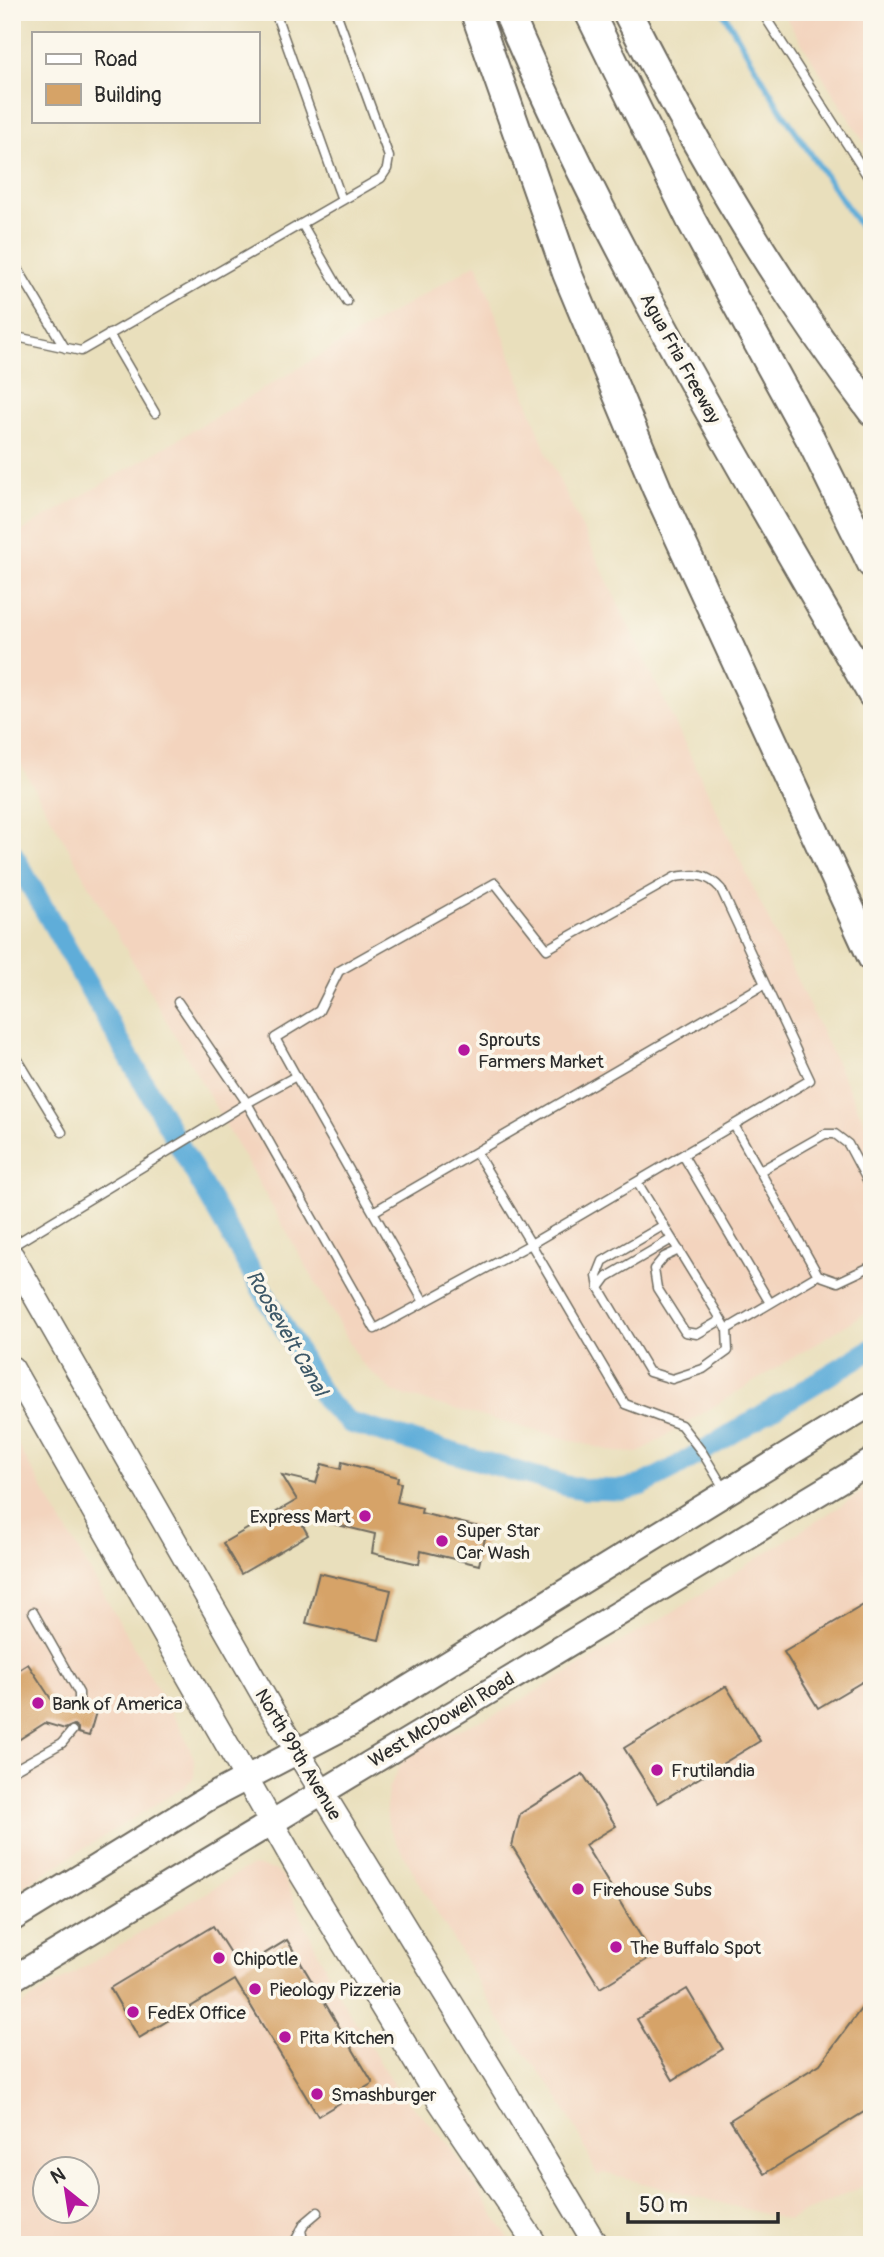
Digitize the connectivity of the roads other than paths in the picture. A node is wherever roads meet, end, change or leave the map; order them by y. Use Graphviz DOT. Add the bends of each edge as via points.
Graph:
graph roads {
  1 [pos="275,12"];
  2 [pos="336,12"];
  3 [pos="475,12"];
  4 [pos="508,12"];
  5 [pos="589,12"];
  6 [pos="627,12"];
  7 [pos="762,12"];
  8 [pos="872,183"];
  9 [pos="342,200"];
  10 [pos="302,224"];
  11 [pos="12,259"];
  12 [pos="347,303"];
  13 [pos="109,334"];
  14 [pos="12,336"];
  15 [pos="65,348"];
  16 [pos="872,411"];
  17 [pos="155,413"];
  18 [pos="811,440"];
  19 [pos="872,527"];
  20 [pos="872,564"];
  21 [pos="872,694"];
  22 [pos="872,957"];
  23 [pos="765,984"];
  24 [pos="178,1002"];
  25 [pos="12,1050"];
  26 [pos="296,1076"];
  27 [pos="247,1103"];
  28 [pos="734,1125"];
  29 [pos="62,1132"];
  30 [pos="476,1152"];
  31 [pos="683,1155"];
  32 [pos="760,1171"];
  33 [pos="637,1182"];
  34 [pos="872,1189"];
  35 [pos="373,1212"];
  36 [pos="664,1225"];
  37 [pos="672,1239"];
  38 [pos="531,1244"];
  39 [pos="12,1246"];
  40 [pos="679,1250"];
  41 [pos="12,1256"];
  42 [pos="872,1266"];
  43 [pos="818,1275"];
  44 [pos="599,1288"];
  45 [pos="424,1302"];
  46 [pos="770,1303"];
  47 [pos="721,1320"];
  48 [pos="727,1329"];
  49 [pos="12,1368"];
  50 [pos="872,1403"];
  51 [pos="872,1461"];
  52 [pos="726,1492"];
  53 [pos="33,1612"];
  54 [pos="79,1707"];
  55 [pos="72,1731"];
  56 [pos="298,1753"];
  57 [pos="12,1771"];
  58 [pos="246,1780"];
  59 [pos="321,1791"];
  60 [pos="271,1822"];
  61 [pos="12,1919"];
  62 [pos="12,1979"];
  63 [pos="318,2212"];
  64 [pos="301,2230"];
  65 [pos="293,2245"];
  66 [pos="304,2245"];
  67 [pos="536,2245"];
  68 [pos="596,2245"];
  1 -- 9 [label="lane"];
  2 -- 9 [label="lane" via="389,157 381,178"];
  3 -- 22 [label="highway" via="567,273 657,489"];
  4 -- 21 [label="highway, Agua Fria Freeway" via="617,241"];
  5 -- 18 [label="highway" via="691,220"];
  6 -- 16 [label="highway" via="676,109 777,279"];
  7 -- 8 [label="lane"];
  9 -- 10 [label="lane"];
  10 -- 12 [label="lane"];
  10 -- 13 [label="lane"];
  11 -- 15 [label="lane"];
  13 -- 15 [label="lane" via="81,351"];
  13 -- 17 [label="lane"];
  14 -- 15 [label="lane"];
  18 -- 19 [label="highway"];
  18 -- 20 [label="highway"];
  23 -- 26 [label="lane" via="721,889 711,878 675,877 548,949 495,883 340,971 319,1011 275,1038"];
  23 -- 28 [label="lane" via="810,1080"];
  23 -- 30 [label="lane"];
  24 -- 27 [label="lane"];
  25 -- 29 [label="lane"];
  26 -- 27 [label="lane"];
  26 -- 35 [label="lane"];
  27 -- 39 [label="lane"];
  27 -- 45 [label="lane" via="375,1329"];
  28 -- 31 [label="lane"];
  28 -- 32 [label="lane"];
  30 -- 35 [label="lane"];
  30 -- 38 [label="lane"];
  31 -- 33 [label="lane"];
  31 -- 46 [label="lane"];
  32 -- 34 [label="lane" via="825,1135 835,1134 848,1143"];
  32 -- 43 [label="lane"];
  33 -- 36 [label="lane"];
  33 -- 38 [label="lane"];
  35 -- 45 [label="lane"];
  36 -- 37 [label="lane"];
  36 -- 44 [label="lane" via="603,1261 597,1276"];
  37 -- 40 [label="lane"];
  37 -- 44 [label="lane" via="607,1277"];
  38 -- 45 [label="lane"];
  38 -- 52 [label="lane" via="625,1404 681,1425"];
  40 -- 47 [label="lane"];
  40 -- 47 [label="lane" via="664,1257 654,1269 657,1287 685,1332 697,1334"];
  41 -- 56 [label="main road, North 99th Avenue"];
  42 -- 43 [label="lane" via="838,1282"];
  43 -- 46 [label="lane"];
  44 -- 48 [label="lane" via="649,1372 672,1379 703,1369 728,1351"];
  46 -- 48 [label="lane"];
  47 -- 48 [label="lane"];
  49 -- 58 [label="main road"];
  50 -- 52 [label="main road"];
  51 -- 59 [label="main road, West McDowell Road"];
  52 -- 56 [label="main road"];
  53 -- 54 [label="lane" via="79,1693"];
  55 -- 57 [label="lane" via="62,1743"];
  56 -- 58 [label="main road"];
  56 -- 59 [label="main road, North 99th Avenue"];
  58 -- 60 [label="main road"];
  58 -- 61 [label="main road" via="210,1797"];
  59 -- 60 [label="main road, West McDowell Road"];
  59 -- 68 [label="main road, North 99th Avenue"];
  60 -- 62 [label="main road, West McDowell Road"];
  60 -- 67 [label="main road" via="440,2102"];
  63 -- 64 [label="lane"];
  64 -- 65 [label="lane"];
  64 -- 66 [label="lane"];
}
